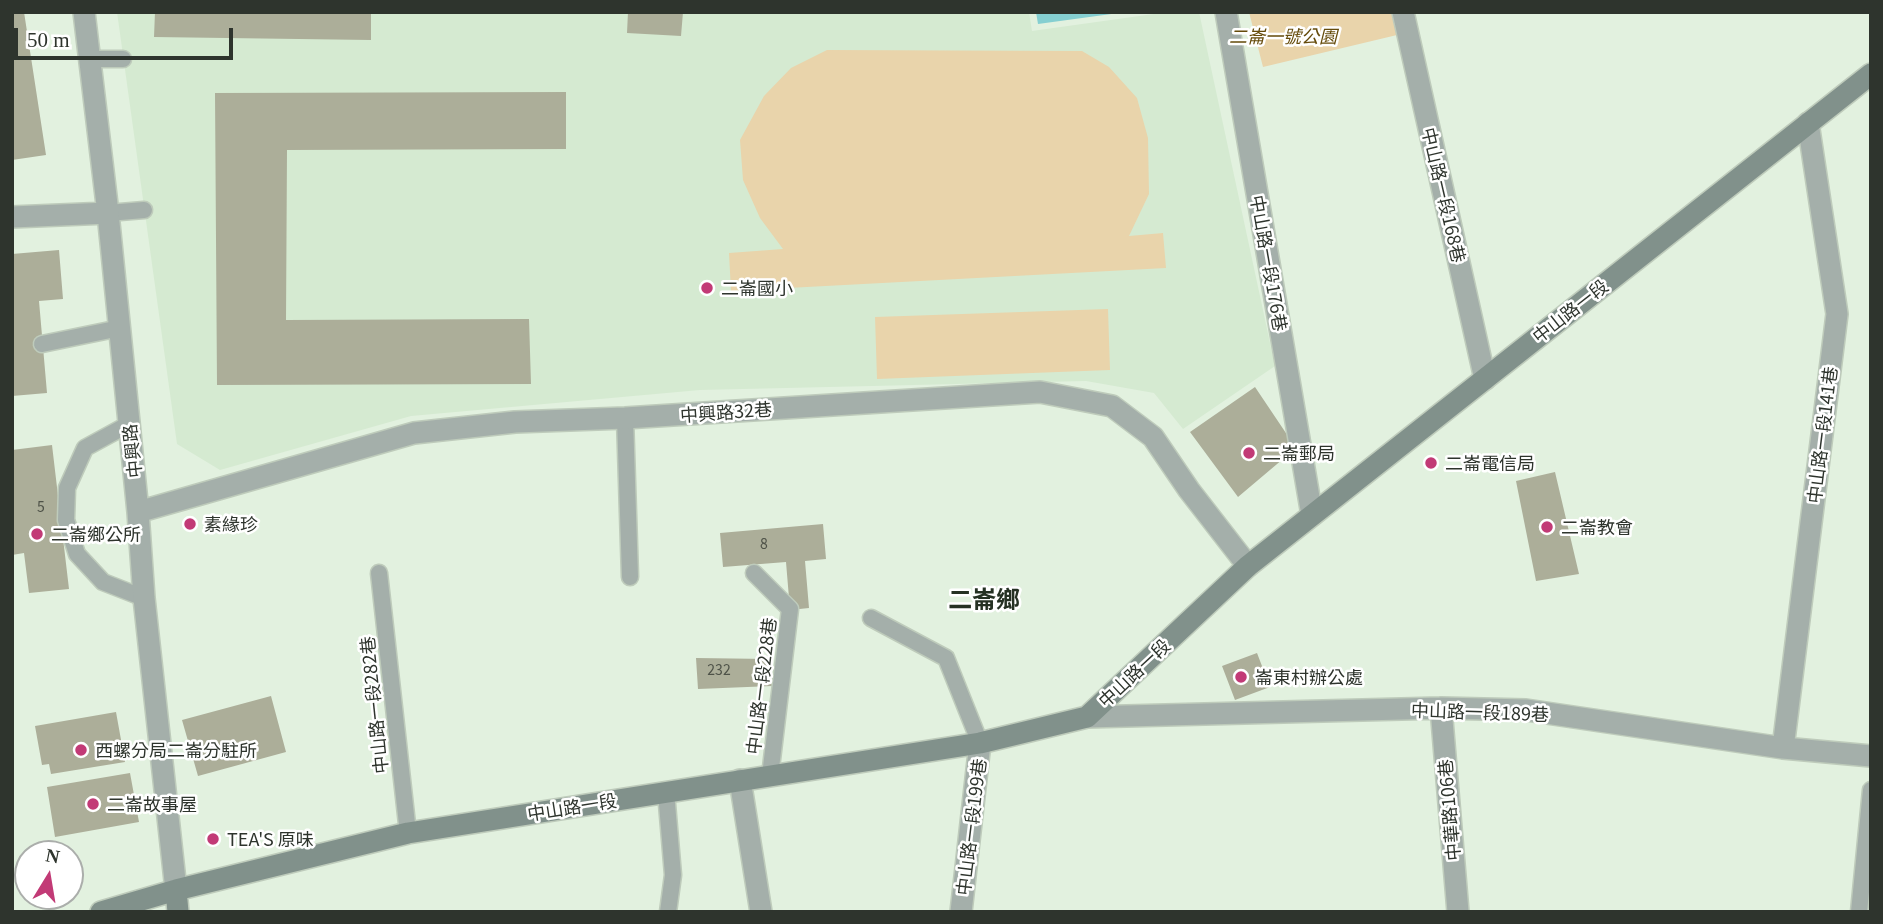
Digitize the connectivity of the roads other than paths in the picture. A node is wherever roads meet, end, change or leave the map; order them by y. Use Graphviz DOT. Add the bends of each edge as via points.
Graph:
graph roads {
  1 [pos="83,12"];
  2 [pos="1226,12"];
  3 [pos="1403,12"];
  4 [pos="89,59"];
  5 [pos="123,60"];
  6 [pos="1871,74"];
  7 [pos="1808,123"];
  8 [pos="144,210"];
  9 [pos="108,213"];
  10 [pos="12,217"];
  11 [pos="120,328"];
  12 [pos="42,344"];
  13 [pos="1485,379"];
  14 [pos="625,418"];
  15 [pos="129,424"];
  16 [pos="138,512"];
  17 [pos="1312,515"];
  18 [pos="1248,566"];
  19 [pos="379,573"];
  20 [pos="754,573"];
  21 [pos="630,577"];
  22 [pos="144,598"];
  23 [pos="871,618"];
  24 [pos="1441,708"];
  25 [pos="1087,718"];
  26 [pos="980,743"];
  27 [pos="1783,748"];
  28 [pos="1871,756"];
  29 [pos="770,776"];
  30 [pos="740,780"];
  31 [pos="1871,790"];
  32 [pos="666,792"];
  33 [pos="408,833"];
  34 [pos="176,890"];
  35 [pos="101,912"];
  36 [pos="177,912"];
  37 [pos="668,912"];
  38 [pos="761,912"];
  39 [pos="961,912"];
  40 [pos="1458,912"];
  41 [pos="1859,912"];
  1 -- 4 [label="street, 中興路"];
  2 -- 17 [label="street, 中山路一段176巷"];
  3 -- 13 [label="street, 中山路一段168巷"];
  4 -- 5 [label="lane"];
  4 -- 9 [label="street, 中興路"];
  6 -- 7 [label="street, 中山路一段"];
  7 -- 13 [label="street, 中山路一段"];
  7 -- 27 [label="street, 中山路一段141巷" via="1836,314"];
  8 -- 9 [label="lane"];
  9 -- 10 [label="street"];
  9 -- 11 [label="street, 中興路"];
  11 -- 12 [label="lane"];
  11 -- 15 [label="street, 中興路"];
  13 -- 17 [label="street, 中山路一段"];
  14 -- 16 [label="street, 中興路32巷" via="514,422 414,433"];
  14 -- 18 [label="street, 中興路32巷" via="1040,392 1112,405 1153,437"];
  14 -- 21 [label="lane"];
  15 -- 16 [label="street, 中興路"];
  15 -- 22 [label="lane" via="85,448 67,488 66,520 77,554 103,582"];
  16 -- 22 [label="street, 中興路"];
  17 -- 18 [label="street, 中山路一段"];
  18 -- 25 [label="street, 中山路一段"];
  19 -- 33 [label="lane, 中山路一段282巷"];
  20 -- 29 [label="lane, 中山路一段228巷" via="790,609"];
  22 -- 34 [label="street, 中興路"];
  23 -- 26 [label="lane" via="946,658"];
  24 -- 25 [label="street, 中山路一段189巷"];
  24 -- 27 [label="street, 中山路一段189巷" via="1526,710"];
  24 -- 40 [label="street, 中華路106巷"];
  25 -- 26 [label="street, 中山路一段"];
  26 -- 29 [label="street, 中山路一段"];
  26 -- 39 [label="street, 中山路一段199巷"];
  27 -- 28 [label="street, 中山路一段189巷"];
  29 -- 30 [label="street, 中山路一段"];
  30 -- 32 [label="street, 中山路一段"];
  30 -- 38 [label="street"];
  31 -- 41 [label="lane"];
  32 -- 33 [label="street, 中山路一段"];
  32 -- 37 [label="lane" via="673,875"];
  33 -- 34 [label="street, 中山路一段"];
  34 -- 35 [label="street, 中山路一段"];
  34 -- 36 [label="street"];
}
